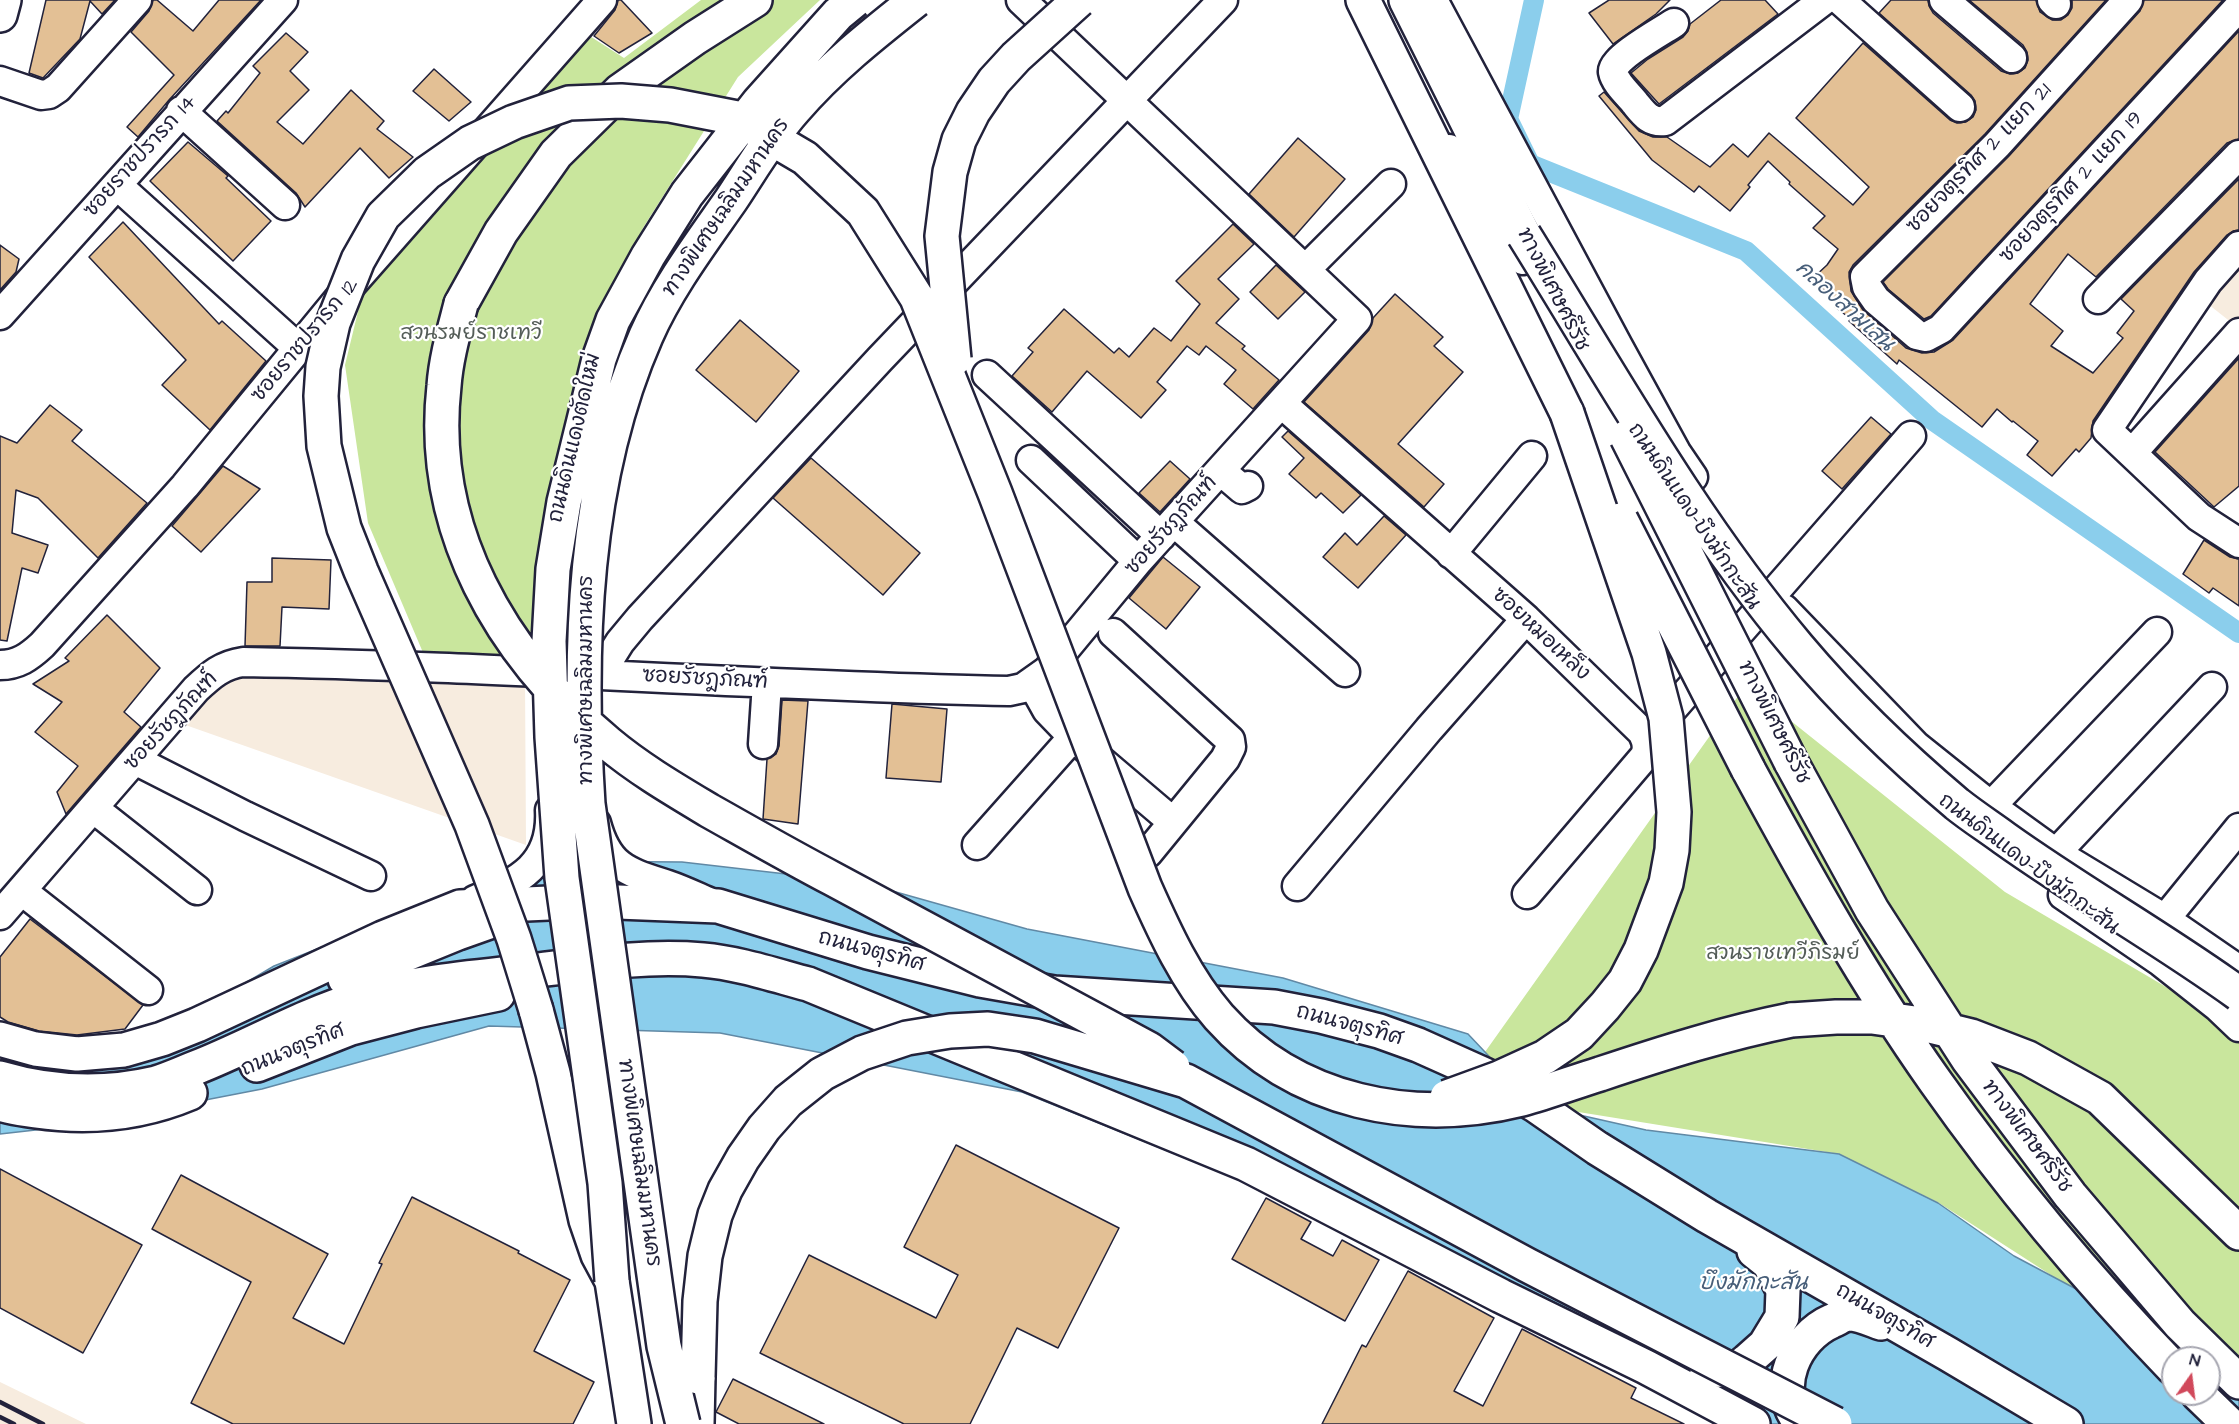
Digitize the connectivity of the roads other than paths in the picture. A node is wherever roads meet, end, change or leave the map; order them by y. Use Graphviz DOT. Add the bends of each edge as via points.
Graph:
graph roads {
  1 [pos="4,0"];
  2 [pos="137,0"];
  3 [pos="283,0"];
  4 [pos="602,0"];
  5 [pos="755,0"];
  6 [pos="841,0"];
  7 [pos="855,0"];
  8 [pos="901,0"];
  9 [pos="916,0"];
  10 [pos="1021,0"];
  11 [pos="1079,0"];
  12 [pos="1223,0"];
  13 [pos="1363,0"];
  14 [pos="1375,0"];
  15 [pos="1406,0"];
  16 [pos="1433,0"];
  17 [pos="1824,0"];
  18 [pos="1840,0"];
  19 [pos="1944,0"];
  20 [pos="2128,0"];
  21 [pos="2239,7"];
  22 [pos="0,15"];
  23 [pos="1674,23"];
  24 [pos="2012,58"];
  25 [pos="0,81"];
  26 [pos="1129,101"];
  27 [pos="1960,107"];
  28 [pos="181,111"];
  29 [pos="2239,155"];
  30 [pos="1391,184"];
  31 [pos="117,185"];
  32 [pos="285,206"];
  33 [pos="1524,236"];
  34 [pos="2239,246"];
  35 [pos="1306,269"];
  36 [pos="2098,299"];
  37 [pos="0,315"];
  38 [pos="1897,317"];
  39 [pos="2239,333"];
  40 [pos="299,349"];
  41 [pos="987,375"];
  42 [pos="958,397"];
  43 [pos="1281,403"];
  44 [pos="1568,414"];
  45 [pos="1911,435"];
  46 [pos="2132,453"];
  47 [pos="1532,456"];
  48 [pos="1031,460"];
  49 [pos="1221,471"];
  50 [pos="1248,486"];
  51 [pos="1168,529"];
  52 [pos="2239,543"];
  53 [pos="1451,554"];
  54 [pos="1138,561"];
  55 [pos="1766,606"];
  56 [pos="1526,619"];
  57 [pos="2157,632"];
  58 [pos="1113,633"];
  59 [pos="0,665"];
  60 [pos="1345,672"];
  61 [pos="543,673"];
  62 [pos="595,674"];
  63 [pos="767,683"];
  64 [pos="1032,683"];
  65 [pos="2212,687"];
  66 [pos="1073,737"];
  67 [pos="1646,739"];
  68 [pos="763,744"];
  69 [pos="135,760"];
  70 [pos="1991,806"];
  71 [pos="93,808"];
  72 [pos="1173,822"];
  73 [pos="2239,828"];
  74 [pos="977,845"];
  75 [pos="2056,853"];
  76 [pos="1148,854"];
  77 [pos="371,876"];
  78 [pos="1297,886"];
  79 [pos="197,890"];
  80 [pos="22,891"];
  81 [pos="1527,894"];
  82 [pos="541,903"];
  83 [pos="718,906"];
  84 [pos="460,907"];
  85 [pos="0,915"];
  86 [pos="2165,919"];
  87 [pos="585,965"];
  88 [pos="2239,970"];
  89 [pos="148,990"];
  90 [pos="2239,994"];
  91 [pos="2239,1027"];
  92 [pos="1,1045"];
  93 [pos="0,1078"];
  94 [pos="1186,1082"];
  95 [pos="0,1104"];
  96 [pos="1414,1109"];
  97 [pos="1707,1216"];
  98 [pos="2239,1233"];
  99 [pos="612,1281"];
  100 [pos="1948,1354"];
  101 [pos="2161,1355"];
  102 [pos="1646,1367"];
  103 [pos="2239,1382"];
  104 [pos="2210,1406"];
  105 [pos="634,1424"];
  106 [pos="683,1424"];
  107 [pos="698,1424"];
  108 [pos="1753,1424"];
  109 [pos="1802,1424"];
  110 [pos="1835,1424"];
  111 [pos="2066,1424"];
  112 [pos="2229,1424"];
  1 -- 22 [label="main road"];
  2 -- 25 [label="street" via="49,94 41,95"];
  3 -- 28 [label="street, ซอยราชปรารภ 14"];
  4 -- 40 [label="street, ซอยราชปรารภ 12"];
  5 -- 94 [label="main road, bridge" via="620,91 556,154 501,232 461,304 443,388 443,439 452,506 474,574 523,657 600,735 642,769 768,844 1149,1049"];
  6 -- 61 [label="street, ถนนดินแดงตัดใหม่" via="750,100 680,195 602,333 556,512 545,594"];
  7 -- 99 [label="main road, ทางพิเศษเฉลิมมหานคร, bridge" via="759,102 687,194 648,256 613,320 599,358 564,502 553,569 549,641 552,737 562,878 605,1183"];
  8 -- 62 [label="street, ถนนดินแดงตัดใหม่" via="818,74 777,119 711,215 657,326 628,409 600,544 591,625"];
  9 -- 106 [label="main road, ทางพิเศษเฉลิมมหานคร, bridge" via="829,73 792,112 659,308 628,381 610,445 591,541 584,632 588,804 664,1346"];
  10 -- 26 [label="street"];
  11 -- 42 [label="main road, bridge" via="994,81 959,140 950,172 942,236"];
  12 -- 26 [label="street"];
  13 -- 44 [label="main road, ทางพิเศษศรีรัช"];
  14 -- 55 [label="street, ถนนดินแดง-บึงมักกะสัน" via="1446,144 1746,601"];
  15 -- 33 [label="main road, ทางพิเศษศรีรัช"];
  16 -- 55 [label="street, ถนนดินแดง-บึงมักกะสัน" via="1676,452"];
  17 -- 23 [label="street" via="1665,121 1657,122 1647,117 1617,80 1614,66"];
  18 -- 27 [label="street"];
  19 -- 24 [label="street"];
  20 -- 38 [label="street, ซอยจตุรทิศ 2 แยก 21" via="1997,145 1865,277 1876,300"];
  21 -- 38 [label="street, ซอยจตุรทิศ 2 แยก 19" via="1941,329 1926,337 1917,335"];
  26 -- 35 [label="street"];
  26 -- 62 [label="street" via="880,359 640,618"];
  28 -- 31 [label="street, ซอยราชปรารภ 14"];
  28 -- 32 [label="street"];
  29 -- 36 [label="street"];
  30 -- 35 [label="street"];
  31 -- 37 [label="street, ซอยราชปรารภ 14"];
  31 -- 40 [label="street"];
  33 -- 90 [label="main road, bridge" via="1709,529 1785,630 1845,700 1959,806 2047,869"];
  33 -- 103 [label="main road, ทางพิเศษศรีรัช, bridge" via="1791,762 1872,910 1968,1059 2070,1195 2180,1324"];
  34 -- 46 [label="street" via="2208,281 2107,430"];
  35 -- 43 [label="street, ซอยรัชฎภัณฑ์" via="1357,319"];
  39 -- 46 [label="street"];
  40 -- 59 [label="street, ซอยราชปรารภ 12" via="185,486 42,645 23,661"];
  41 -- 51 [label="street"];
  42 -- 96 [label="main road, bridge" via="1145,888 1189,976 1238,1036 1290,1075 1376,1106"];
  42 -- 99 [label="main road, bridge" via="917,298 863,212 805,158 737,118 670,105 621,101 569,103 470,143 427,173 383,216 342,296 322,376 324,446 332,484 361,571 454,782 514,939 553,1073 586,1220"];
  43 -- 49 [label="street, ซอยรัชฎภัณฑ์"];
  43 -- 53 [label="street, ซอยหมอเหล็ง"];
  44 -- 96 [label="main road, bridge" via="1649,653 1666,718 1674,812 1666,883 1641,950 1624,981 1579,1034 1536,1062"];
  44 -- 101 [label="main road, ทางพิเศษศรีรัช, bridge" via="1754,780 1804,872 1889,1011 1993,1160 2097,1286"];
  45 -- 55 [label="street"];
  46 -- 52 [label="street" via="2199,517"];
  47 -- 53 [label="street"];
  48 -- 54 [label="street"];
  49 -- 50 [label="street" via="1242,489"];
  49 -- 51 [label="street, ซอยรัชฎภัณฑ์"];
  51 -- 54 [label="street, ซอยรัชฎภัณฑ์"];
  51 -- 60 [label="street"];
  53 -- 56 [label="street, ซอยหมอเหล็ง"];
  54 -- 64 [label="street, ซอยรัชฎภัณฑ์" via="1047,671"];
  55 -- 67 [label="street" via="1653,738"];
  55 -- 70 [label="street, ถนนดินแดง-บึงมักกะสัน" via="1916,746"];
  55 -- 91 [label="street, ถนนดินแดง-บึงมักกะสัน" via="1894,761 1969,824 2083,910 2161,962"];
  56 -- 67 [label="street, ซอยหมอเหล็ง"];
  56 -- 78 [label="street"];
  57 -- 70 [label="street"];
  58 -- 72 [label="street" via="1230,740 1225,759"];
  61 -- 62 [label="street, ซอยรัชฎภัณฑ์"];
  61 -- 69 [label="street, ซอยรัชฎภัณฑ์" via="230,664 215,671 196,689"];
  61 -- 84 [label="street, ถนนดินแดงตัดใหม่" via="550,816 541,855 526,874 509,885"];
  62 -- 63 [label="street, ซอยรัชฎภัณฑ์"];
  62 -- 83 [label="street, ถนนดินแดงตัดใหม่" via="590,759 595,819 605,850 627,871"];
  63 -- 64 [label="street, ซอยรัชฎภัณฑ์" via="1009,691"];
  63 -- 68 [label="street"];
  64 -- 66 [label="street" via="1047,710"];
  65 -- 75 [label="street"];
  66 -- 72 [label="street"];
  66 -- 74 [label="street"];
  67 -- 81 [label="street" via="1644,758"];
  69 -- 71 [label="street, ซอยรัชฎภัณฑ์"];
  69 -- 77 [label="street"];
  70 -- 75 [label="street, ถนนดินแดง-บึงมักกะสัน"];
  71 -- 79 [label="street"];
  71 -- 80 [label="street, ซอยรัชฎภัณฑ์"];
  72 -- 76 [label="street"];
  73 -- 86 [label="street"];
  75 -- 86 [label="street, ถนนดินแดง-บึงมักกะสัน"];
  80 -- 85 [label="street, ซอยรัชฎภัณฑ์"];
  80 -- 89 [label="street"];
  82 -- 83 [label="main road, ถนนจตุรทิศ, bridge"];
  82 -- 84 [label="main road, ถนนจตุรทิศ"];
  82 -- 92 [label="main road, ถนนจตุรทิศ" via="383,963 146,1064 107,1071 33,1067"];
  83 -- 97 [label="main road, ถนนจตุรทิศ, bridge" via="868,952 980,980 1054,993 1274,1007 1379,1031 1485,1075"];
  84 -- 92 [label="main road, ถนนจตุรทิศ" via="162,1039 124,1050 77,1054"];
  86 -- 88 [label="street, ถนนดินแดง-บึงมักกะสัน"];
  87 -- 93 [label="main road, ถนนจตุรทิศ, bridge" via="411,986 357,999 158,1082 77,1091 30,1087"];
  87 -- 95 [label="main road, ถนนจตุรทิศ, bridge" via="490,996 351,1028 139,1110 62,1114"];
  87 -- 102 [label="main road, ถนนจตุรทิศ, bridge" via="653,958 704,960 808,984 1246,1164"];
  94 -- 107 [label="main road, bridge" via="1045,1039 988,1029 907,1038 862,1053 822,1074 788,1101 764,1128 743,1158 715,1215 700,1301"];
  94 -- 110 [label="main road, bridge"];
  96 -- 98 [label="main road, bridge" via="1467,1110 1522,1099 1689,1045 1791,1020 1863,1017 1922,1024 1971,1036 2028,1058 2100,1098"];
  97 -- 100 [label="main road, ถนนจตุรทิศ"];
  97 -- 102 [label="main road, bridge" via="1769,1263 1783,1290 1782,1317 1765,1345 1737,1368 1686,1372"];
  99 -- 105 [label="main road, ทางพิเศษเฉลิมมหานคร"];
  100 -- 109 [label="main road" via="1875,1321 1848,1314 1818,1327 1802,1343 1789,1369 1787,1393 1792,1413"];
  100 -- 111 [label="main road, ถนนจตุรทิศ"];
  102 -- 108 [label="main road, ถนนจตุรทิศ"];
  104 -- 112 [label="main road"];
}
